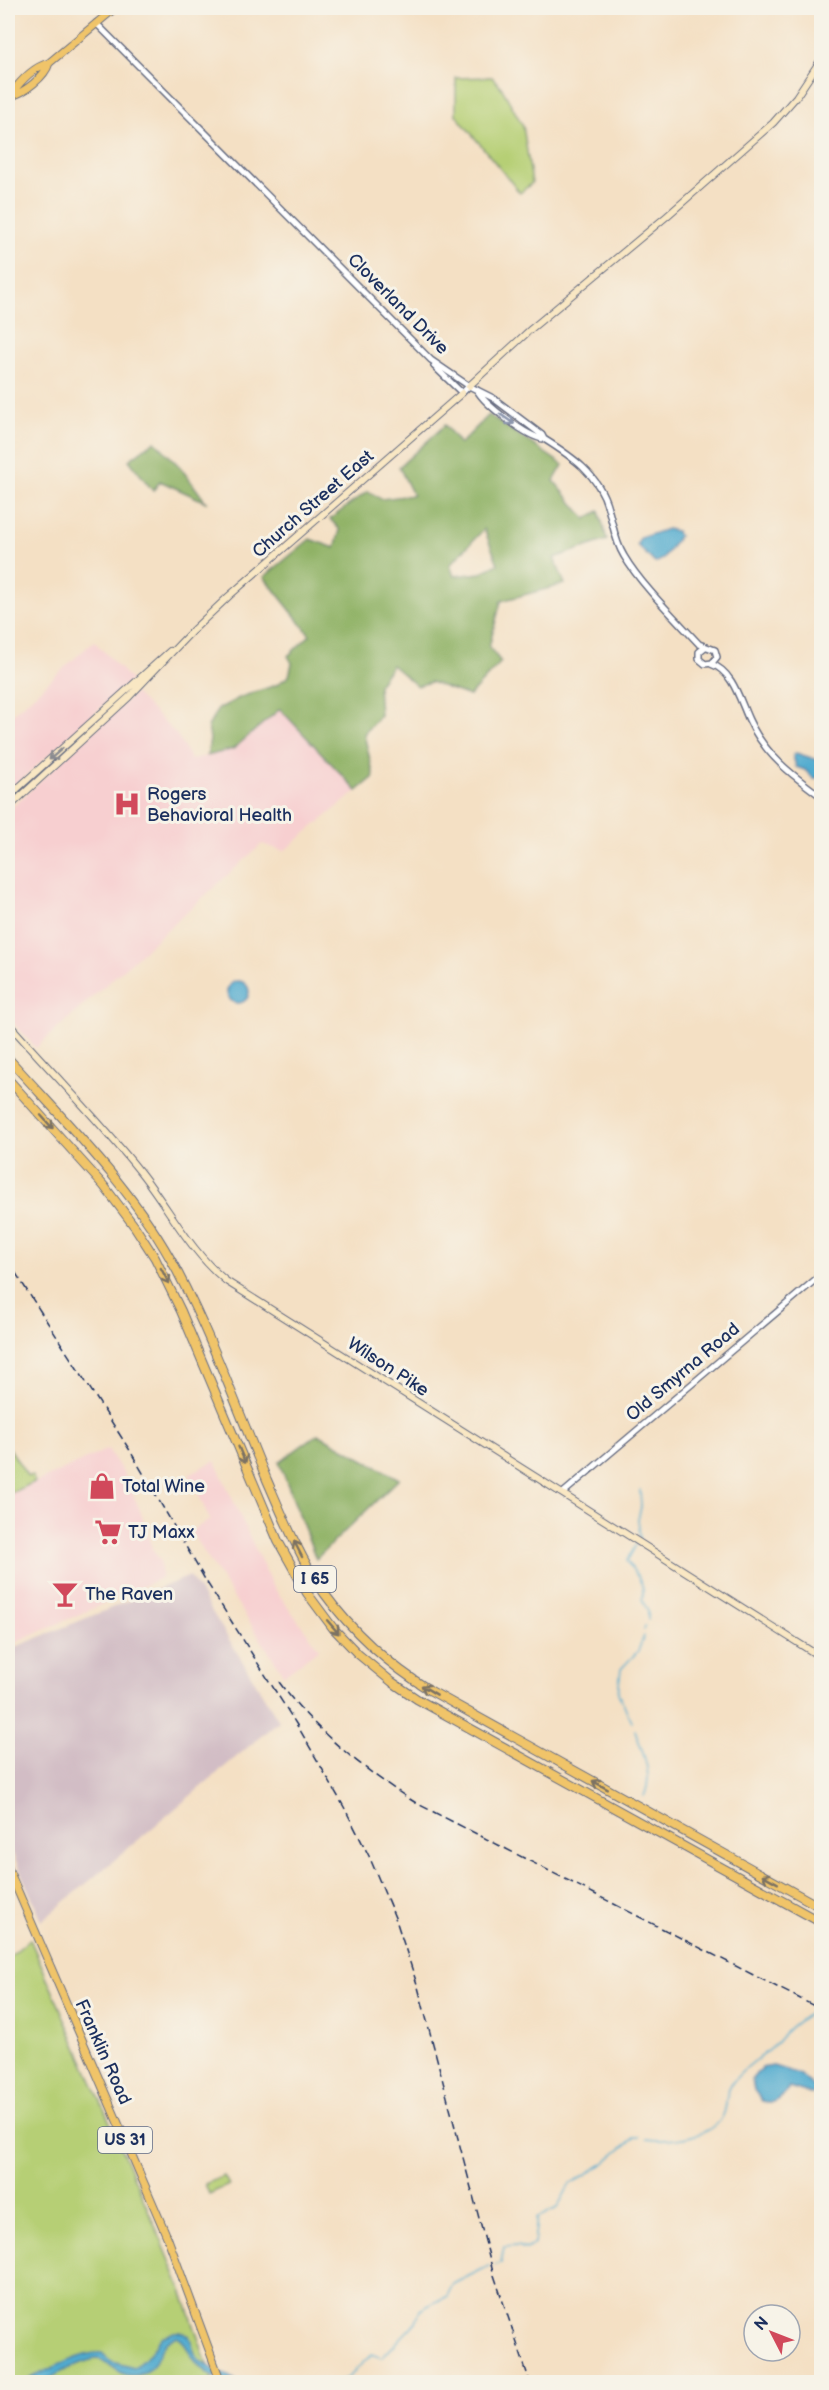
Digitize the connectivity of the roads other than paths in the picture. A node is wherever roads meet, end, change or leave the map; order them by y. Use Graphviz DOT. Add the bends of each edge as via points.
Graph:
graph roads {
  1 [pos="115,8"];
  2 [pos="96,23"];
  3 [pos="822,58"];
  4 [pos="9,97"];
  5 [pos="427,356"];
  6 [pos="469,386"];
  7 [pos="462,393"];
  8 [pos="178,645"];
  9 [pos="702,646"];
  10 [pos="715,663"];
  11 [pos="8,797"];
  12 [pos="822,797"];
  13 [pos="8,808"];
  14 [pos="8,1023"];
  15 [pos="8,1058"];
  16 [pos="8,1079"];
  17 [pos="822,1274"];
  18 [pos="563,1493"];
  19 [pos="822,1658"];
  20 [pos="8,1868"];
  21 [pos="822,1908"];
  22 [pos="822,1923"];
  23 [pos="221,2382"];
  1 -- 2 [label="main road"];
  2 -- 4 [label="main road" via="20,94"];
  2 -- 5 [label="street, Cloverland Drive"];
  3 -- 6 [label="main road" via="773,123"];
  5 -- 6 [label="street, Cloverland Drive"];
  5 -- 7 [label="street"];
  6 -- 7 [label="street, Church Street East"];
  6 -- 9 [label="street, Cloverland Drive" via="512,412 576,460 595,481 625,558"];
  7 -- 8 [label="main road, Church Street East"];
  8 -- 11 [label="main road, Church Street East, one-way"];
  8 -- 13 [label="main road, Church Street East" via="129,697"];
  9 -- 10 [label="street" via="715,650"];
  9 -- 10 [label="street" via="701,661"];
  10 -- 12 [label="street" via="734,685 764,746 783,767"];
  14 -- 18 [label="main road, Wilson Pike" via="124,1152 190,1245 221,1277"];
  21 -- 15 [label="highway, I 65, one-way" via="430,1691 356,1632 324,1592 294,1542 196,1311 159,1240 112,1175"];
  16 -- 22 [label="highway, I 65, one-way" via="104,1186 147,1246 175,1298 285,1554 315,1605 348,1644 417,1699"];
  17 -- 18 [label="street, Old Smyrna Road"];
  18 -- 19 [label="main road, Wilson Pike"];
  20 -- 23 [label="main road, Franklin Road / US 31" via="168,2240"];
}
